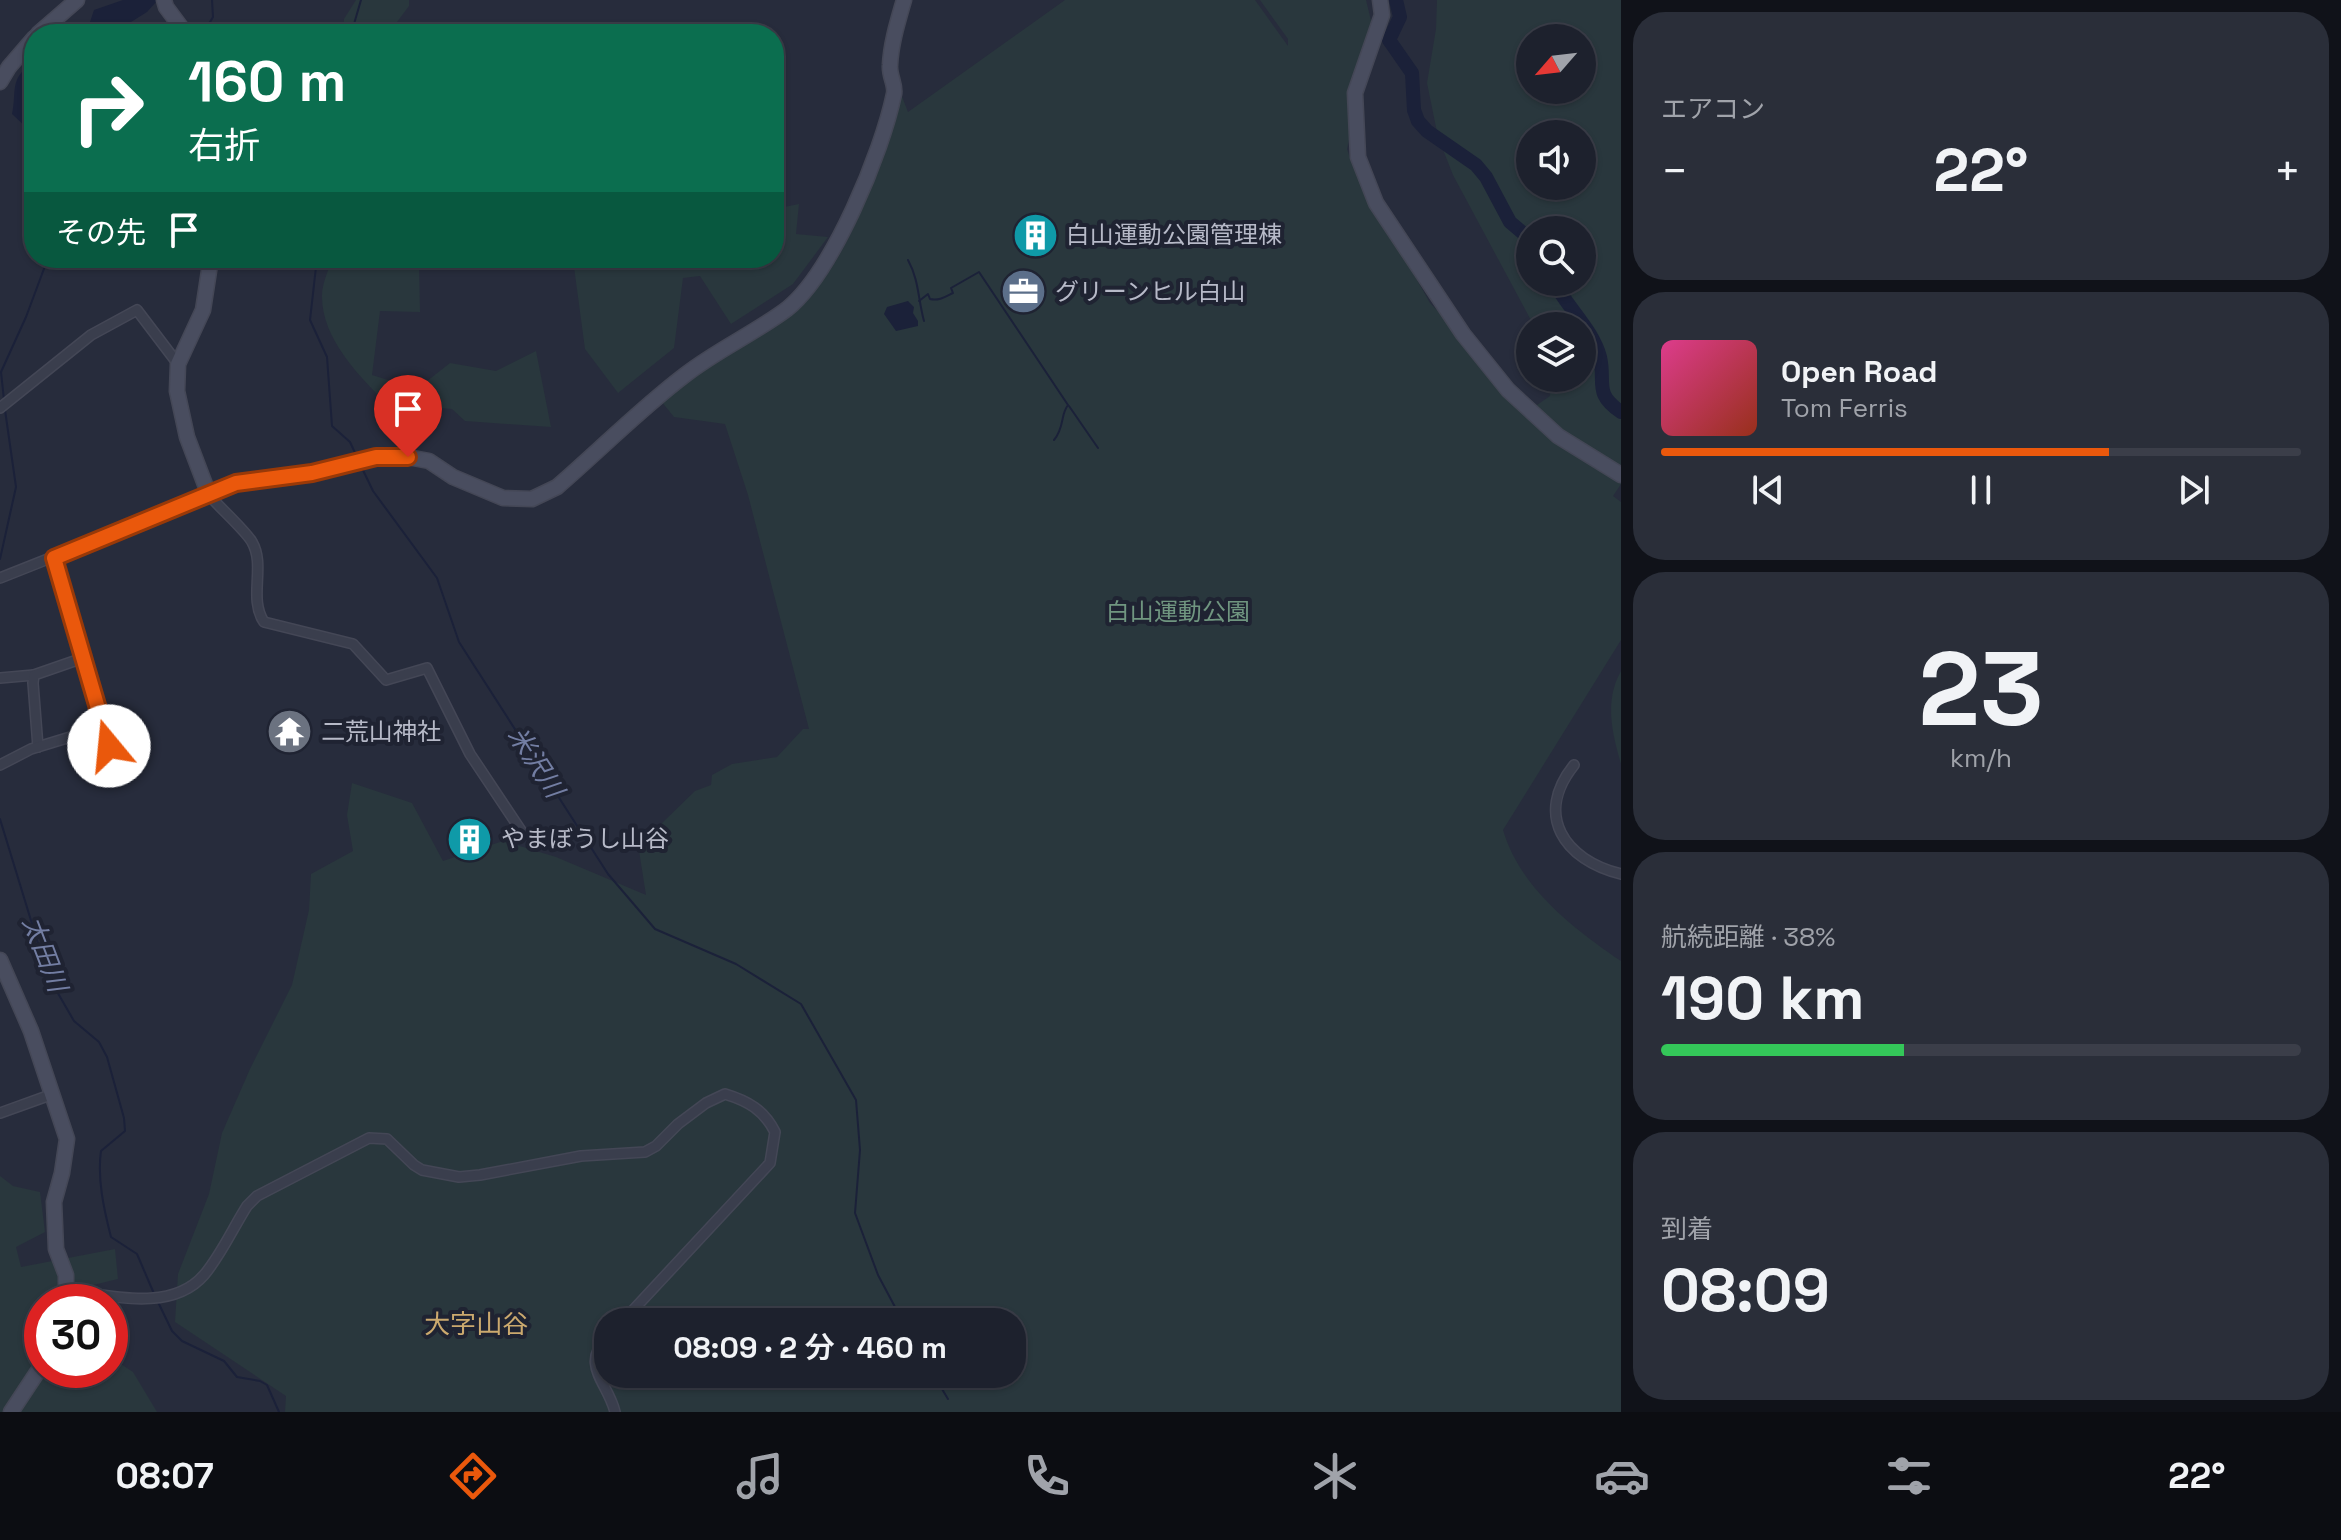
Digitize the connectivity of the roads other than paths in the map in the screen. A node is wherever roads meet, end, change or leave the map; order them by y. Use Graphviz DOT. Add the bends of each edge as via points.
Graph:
graph roads {
  1 [pos="164,0"];
  2 [pos="904,0"];
  3 [pos="1380,0"];
  4 [pos="73,1"];
  5 [pos="49,24"];
  6 [pos="179,24"];
  7 [pos="24,50"];
  8 [pos="0,82"];
  9 [pos="209,268"];
  10 [pos="178,364"];
  11 [pos="0,408"];
  12 [pos="1621,475"];
  13 [pos="209,495"];
  14 [pos="54,558"];
  15 [pos="0,578"];
  16 [pos="83,658"];
  17 [pos="34,675"];
  18 [pos="0,678"];
  19 [pos="103,727"];
  20 [pos="109,746"];
  21 [pos="38,747"];
  22 [pos="0,765"];
  23 [pos="1574,765"];
  24 [pos="522,832"];
  25 [pos="1621,874"];
  26 [pos="0,960"];
  27 [pos="53,1094"];
  28 [pos="0,1113"];
  29 [pos="66,1284"];
  30 [pos="128,1298"];
  31 [pos="635,1308"];
  32 [pos="27,1388"];
  33 [pos="605,1388"];
  34 [pos="11,1412"];
  35 [pos="615,1412"];
  1 -- 6 [label="street"];
  2 -- 13 [label="street" via="890,64 895,90 883,130 863,186 816,278 786,309 686,374 557,487 532,499 503,498 429,461 376,457 312,473 236,483"];
  3 -- 12 [label="street" via="1382,15 1355,93 1358,157 1376,203 1457,325 1508,390 1558,436"];
  4 -- 5 [label="street"];
  7 -- 8 [label="street"];
  9 -- 10 [label="street" via="203,310"];
  10 -- 11 [label="street" via="137,310 91,335"];
  10 -- 13 [label="street" via="177,391 187,437"];
  13 -- 14 [label="street"];
  13 -- 24 [label="street" via="252,541 257,606 264,622 353,644 386,680 427,668 470,754"];
  14 -- 15 [label="street"];
  14 -- 16 [label="street"];
  16 -- 17 [label="street"];
  16 -- 19 [label="street"];
  17 -- 18 [label="street"];
  17 -- 21 [label="street"];
  19 -- 20 [label="street"];
  19 -- 21 [label="street"];
  21 -- 22 [label="street"];
  23 -- 25 [label="street" via="1558,788 1554,817 1574,851"];
  26 -- 27 [label="street"];
  27 -- 28 [label="street"];
  27 -- 29 [label="street" via="67,1139 54,1202 56,1249"];
  30 -- 31 [label="street" via="175,1295 201,1278 257,1196 369,1138 387,1139 422,1170 459,1177 581,1156 645,1152 725,1094 752,1105 775,1132 770,1163"];
  32 -- 34 [label="street"];
  33 -- 35 [label="street"];
}
